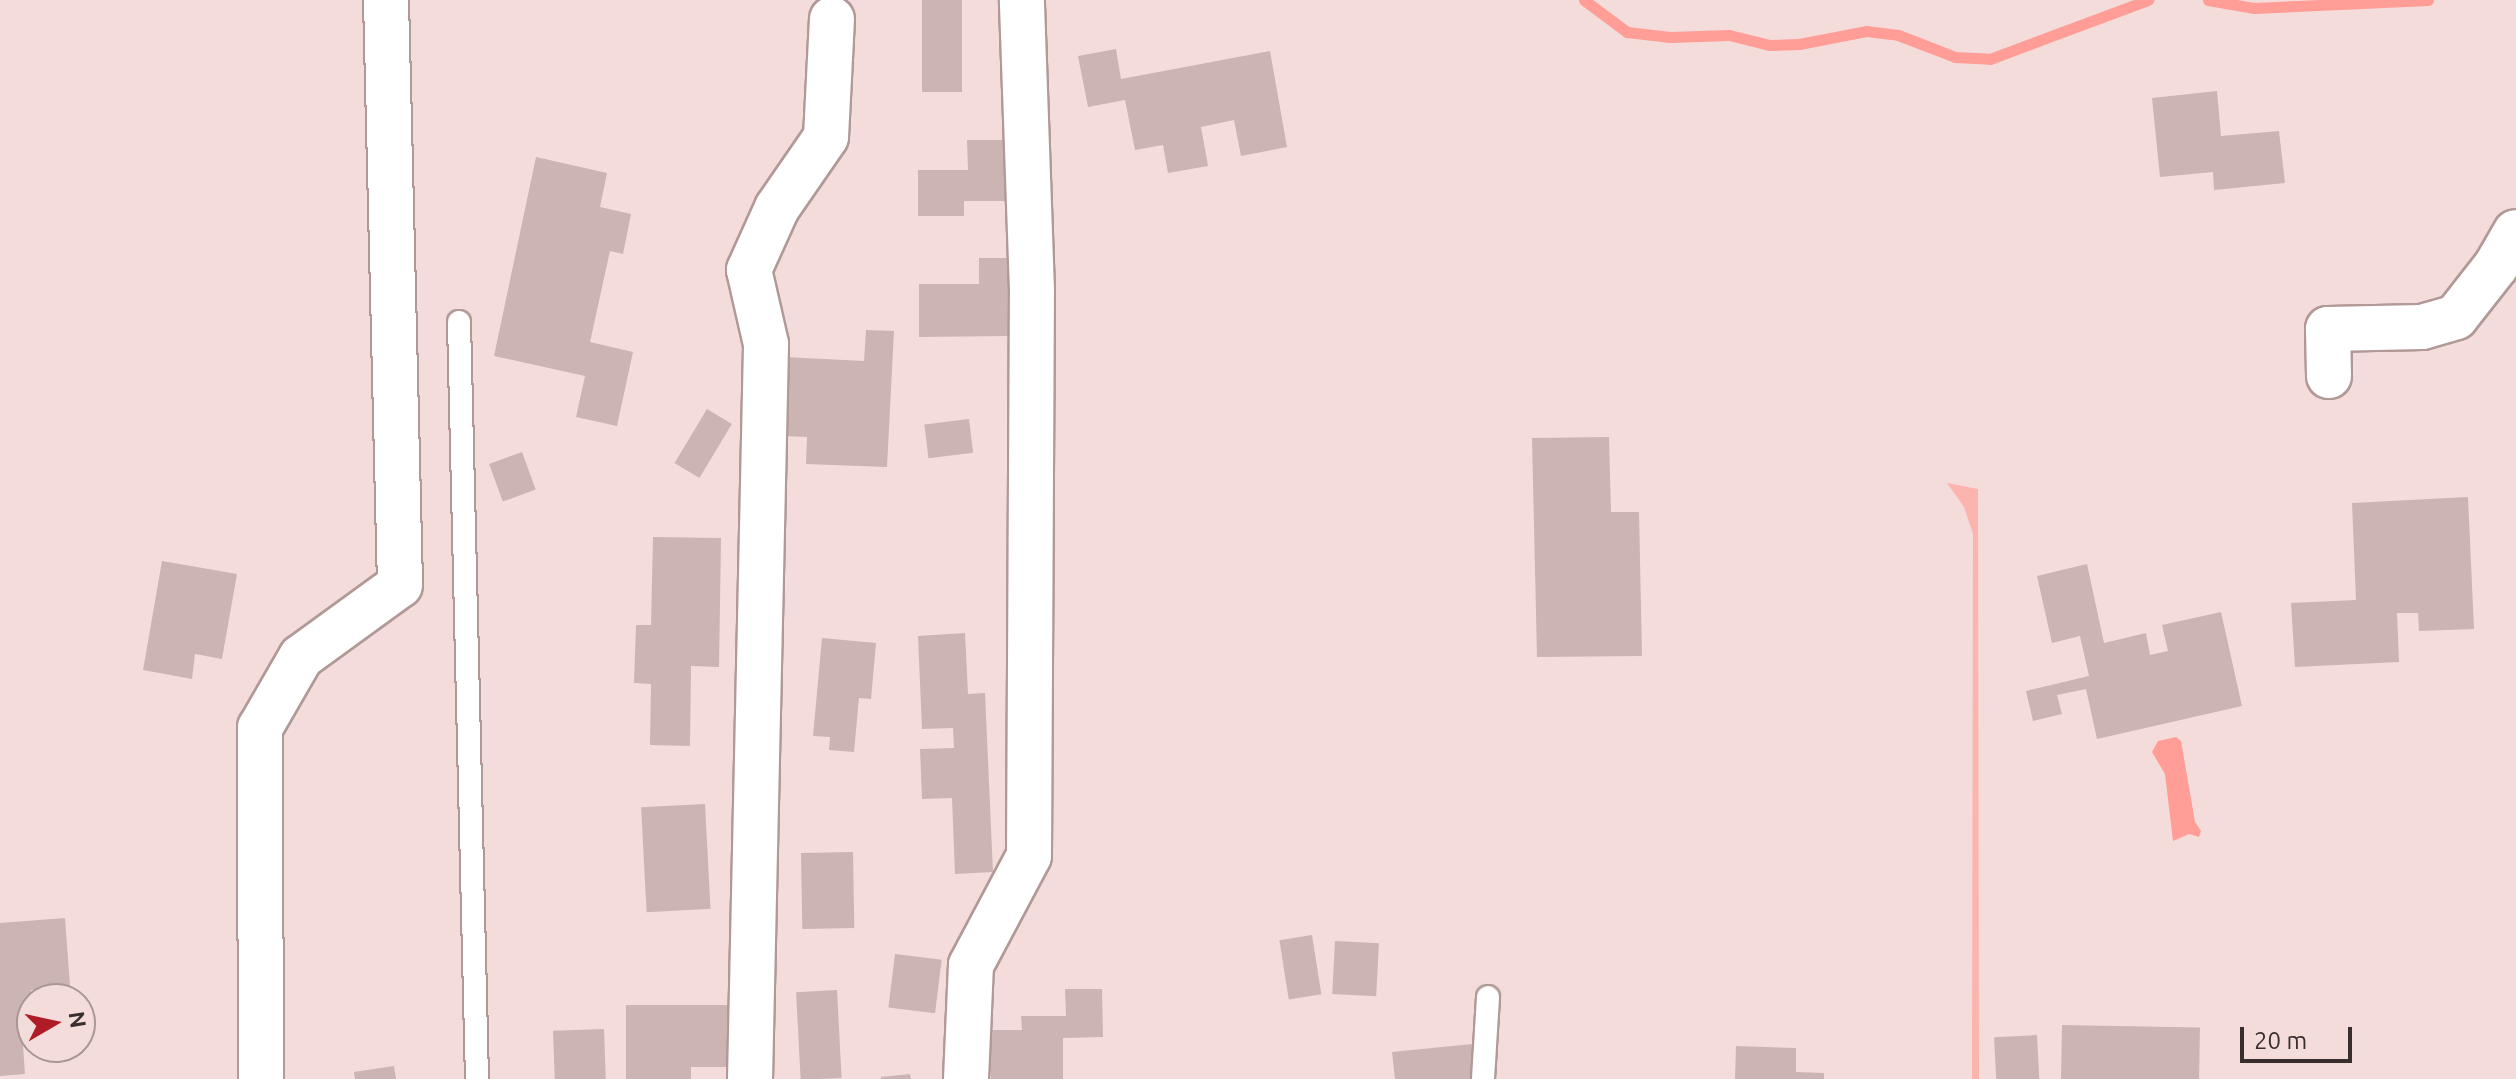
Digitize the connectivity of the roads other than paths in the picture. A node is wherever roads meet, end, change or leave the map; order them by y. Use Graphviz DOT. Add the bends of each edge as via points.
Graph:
graph roads {
  1 [pos="386,0"];
  2 [pos="1022,0"];
  3 [pos="832,19"];
  4 [pos="2516,232"];
  5 [pos="459,322"];
  6 [pos="2329,376"];
  7 [pos="1488,997"];
  8 [pos="261,1079"];
  9 [pos="477,1079"];
  10 [pos="750,1079"];
  11 [pos="966,1079"];
  12 [pos="1483,1079"];
  1 -- 8 [label="street" via="400,585 301,657 260,728"];
  2 -- 11 [label="street" via="1032,291 1029,856 971,965"];
  3 -- 10 [label="street" via="826,137 777,208 749,270 766,344"];
  4 -- 6 [label="street" via="2456,317 2422,327 2328,329"];
  5 -- 9 [label="lane"];
  7 -- 12 [label="lane"];
}
